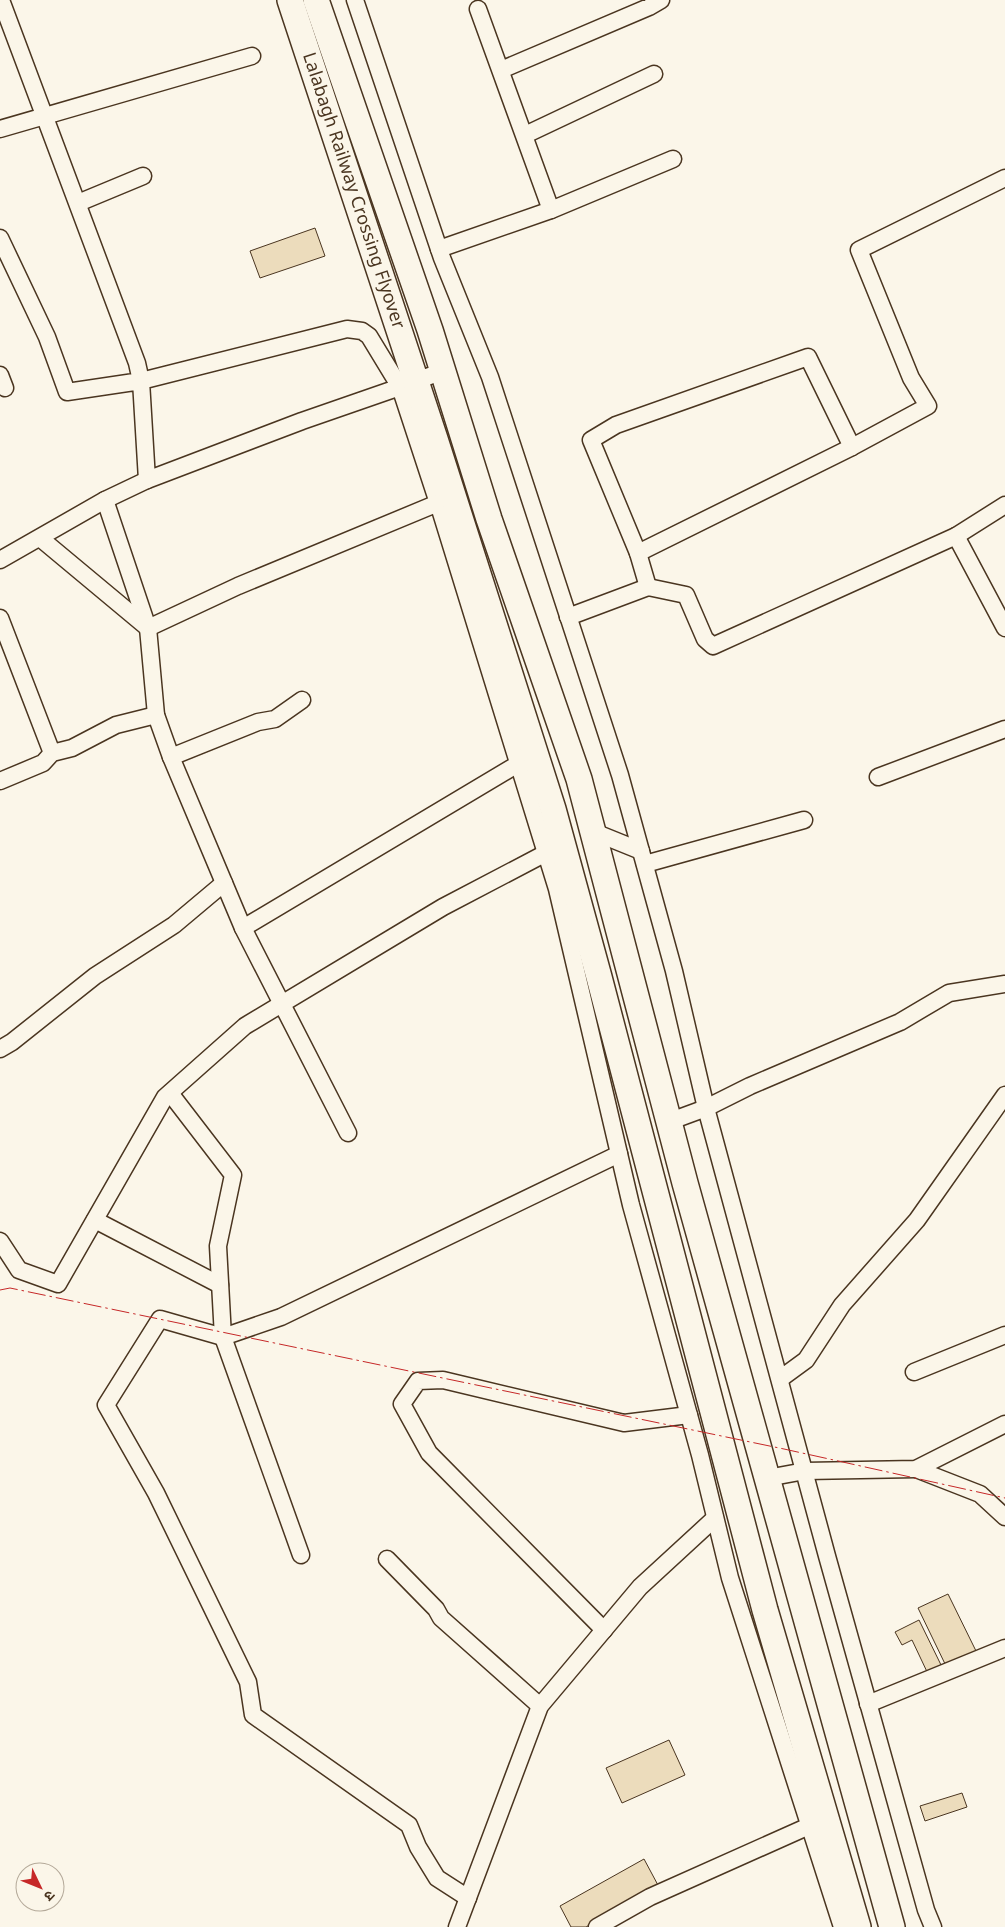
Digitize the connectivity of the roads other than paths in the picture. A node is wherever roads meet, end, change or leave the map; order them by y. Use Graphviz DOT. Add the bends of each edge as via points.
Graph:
graph roads {
  1 [pos="1,0"];
  2 [pos="290,0"];
  3 [pos="316,0"];
  4 [pos="355,0"];
  5 [pos="661,0"];
  6 [pos="478,9"];
  7 [pos="252,56"];
  8 [pos="501,70"];
  9 [pos="654,74"];
  10 [pos="45,115"];
  11 [pos="0,130"];
  12 [pos="525,135"];
  13 [pos="673,159"];
  14 [pos="143,176"];
  15 [pos="1005,178"];
  16 [pos="78,203"];
  17 [pos="551,210"];
  18 [pos="0,241"];
  19 [pos="439,249"];
  20 [pos="443,371"];
  21 [pos="140,381"];
  22 [pos="408,384"];
  23 [pos="852,447"];
  24 [pos="147,480"];
  25 [pos="105,500"];
  26 [pos="438,503"];
  27 [pos="1005,504"];
  28 [pos="956,536"];
  29 [pos="40,538"];
  30 [pos="638,553"];
  31 [pos="0,560"];
  32 [pos="648,588"];
  33 [pos="568,617"];
  34 [pos="0,618"];
  35 [pos="148,628"];
  36 [pos="1005,628"];
  37 [pos="302,700"];
  38 [pos="156,715"];
  39 [pos="1005,729"];
  40 [pos="52,753"];
  41 [pos="171,757"];
  42 [pos="518,764"];
  43 [pos="878,777"];
  44 [pos="0,781"];
  45 [pos="804,820"];
  46 [pos="594,832"];
  47 [pos="546,854"];
  48 [pos="643,858"];
  49 [pos="564,881"];
  50 [pos="224,883"];
  51 [pos="243,928"];
  52 [pos="1005,984"];
  53 [pos="282,1004"];
  54 [pos="0,1050"];
  55 [pos="170,1093"];
  56 [pos="1005,1095"];
  57 [pos="706,1108"];
  58 [pos="668,1122"];
  59 [pos="348,1133"];
  60 [pos="619,1154"];
  61 [pos="95,1220"];
  62 [pos="0,1240"];
  63 [pos="220,1285"];
  64 [pos="1005,1334"];
  65 [pos="222,1338"];
  66 [pos="914,1372"];
  67 [pos="780,1379"];
  68 [pos="689,1415"];
  69 [pos="1005,1424"];
  70 [pos="700,1455"];
  71 [pos="726,1462"];
  72 [pos="916,1469"];
  73 [pos="804,1471"];
  74 [pos="767,1478"];
  75 [pos="1005,1517"];
  76 [pos="715,1518"];
  77 [pos="301,1555"];
  78 [pos="387,1559"];
  79 [pos="604,1630"];
  80 [pos="1005,1648"];
  81 [pos="868,1704"];
  82 [pos="540,1706"];
  83 [pos="809,1826"];
  84 [pos="468,1898"];
  85 [pos="457,1927"];
  86 [pos="597,1927"];
  87 [pos="842,1927"];
  88 [pos="858,1927"];
  89 [pos="892,1927"];
  90 [pos="933,1927"];
  1 -- 10 [label="street"];
  2 -- 22 [label="highway, Lalabagh Railway Crossing Flyover" via="402,336"];
  3 -- 20 [label="highway, Lalabagh Railway Crossing Flyover"];
  4 -- 19 [label="street"];
  5 -- 8 [label="street"];
  6 -- 8 [label="street"];
  7 -- 10 [label="street"];
  8 -- 12 [label="street"];
  9 -- 12 [label="street"];
  10 -- 11 [label="street"];
  10 -- 16 [label="street"];
  12 -- 17 [label="street"];
  13 -- 17 [label="street"];
  14 -- 16 [label="street"];
  15 -- 23 [label="street" via="859,250 911,378 928,406"];
  16 -- 21 [label="street" via="137,362"];
  17 -- 19 [label="street"];
  18 -- 21 [label="street" via="46,337 67,392"];
  19 -- 33 [label="street" via="490,377"];
  20 -- 22 [label="street"];
  20 -- 46 [label="highway, Lalabagh Railway Crossing Flyover"];
  21 -- 22 [label="street" via="347,329 362,331 369,336"];
  21 -- 24 [label="street"];
  22 -- 24 [label="street" via="302,420"];
  22 -- 26 [label="street"];
  22 -- 49 [label="highway, Lalabagh Railway Crossing Flyover" via="553,809"];
  23 -- 30 [label="street"];
  23 -- 30 [label="street" via="808,357 616,425 591,440"];
  24 -- 25 [label="street"];
  25 -- 29 [label="street"];
  25 -- 35 [label="street"];
  26 -- 35 [label="street" via="238,586"];
  26 -- 42 [label="street"];
  27 -- 28 [label="street"];
  28 -- 32 [label="street" via="713,646 705,639 686,595"];
  28 -- 36 [label="street"];
  29 -- 31 [label="street"];
  29 -- 35 [label="street"];
  30 -- 32 [label="street"];
  32 -- 33 [label="street"];
  33 -- 48 [label="street" via="620,775"];
  34 -- 40 [label="street"];
  35 -- 38 [label="street"];
  37 -- 41 [label="street" via="275,719 258,722"];
  38 -- 40 [label="street" via="116,725 72,748"];
  38 -- 41 [label="street"];
  39 -- 43 [label="street"];
  40 -- 44 [label="street" via="43,763"];
  41 -- 50 [label="street"];
  42 -- 47 [label="street"];
  42 -- 51 [label="street"];
  45 -- 48 [label="street"];
  46 -- 48 [label="street"];
  46 -- 58 [label="highway, Lalabagh Railway Crossing Flyover"];
  47 -- 49 [label="street"];
  47 -- 53 [label="street" via="443,907"];
  48 -- 57 [label="street"];
  49 -- 60 [label="street"];
  49 -- 71 [label="highway, Lalabagh Railway Crossing Flyover" via="599,977"];
  50 -- 51 [label="street"];
  50 -- 54 [label="street" via="174,925 95,976"];
  51 -- 53 [label="street"];
  52 -- 57 [label="street" via="949,993 900,1022"];
  53 -- 55 [label="street" via="245,1026"];
  53 -- 59 [label="street"];
  55 -- 61 [label="street"];
  55 -- 63 [label="street" via="233,1175 218,1246"];
  56 -- 67 [label="street" via="917,1220 842,1305 806,1360"];
  57 -- 58 [label="street"];
  57 -- 67 [label="street"];
  58 -- 74 [label="highway, Lalabagh Railway Crossing Flyover"];
  60 -- 65 [label="street" via="280,1317"];
  60 -- 68 [label="street"];
  61 -- 62 [label="street" via="58,1284 19,1270"];
  61 -- 63 [label="street"];
  63 -- 65 [label="street"];
  64 -- 66 [label="street"];
  65 -- 77 [label="street"];
  65 -- 84 [label="street" via="160,1319 106,1405 156,1493 248,1682 253,1715 409,1825 437,1878"];
  67 -- 73 [label="street"];
  68 -- 70 [label="street"];
  68 -- 79 [label="street" via="624,1423 443,1380 418,1381 402,1404 429,1453"];
  69 -- 72 [label="street"];
  70 -- 71 [label="street"];
  70 -- 76 [label="street"];
  71 -- 88 [label="highway, Lalabagh Railway Crossing Flyover" via="765,1610"];
  72 -- 73 [label="street"];
  72 -- 75 [label="street" via="980,1494"];
  73 -- 74 [label="street"];
  73 -- 81 [label="street"];
  74 -- 89 [label="highway, Lalabagh Railway Crossing Flyover"];
  76 -- 79 [label="street" via="640,1587"];
  76 -- 83 [label="street" via="730,1578"];
  78 -- 82 [label="street" via="436,1609 440,1618"];
  79 -- 82 [label="street"];
  80 -- 81 [label="street"];
  81 -- 90 [label="street"];
  82 -- 84 [label="street"];
  83 -- 86 [label="street" via="650,1896"];
  83 -- 87 [label="street"];
  84 -- 85 [label="street"];
}
